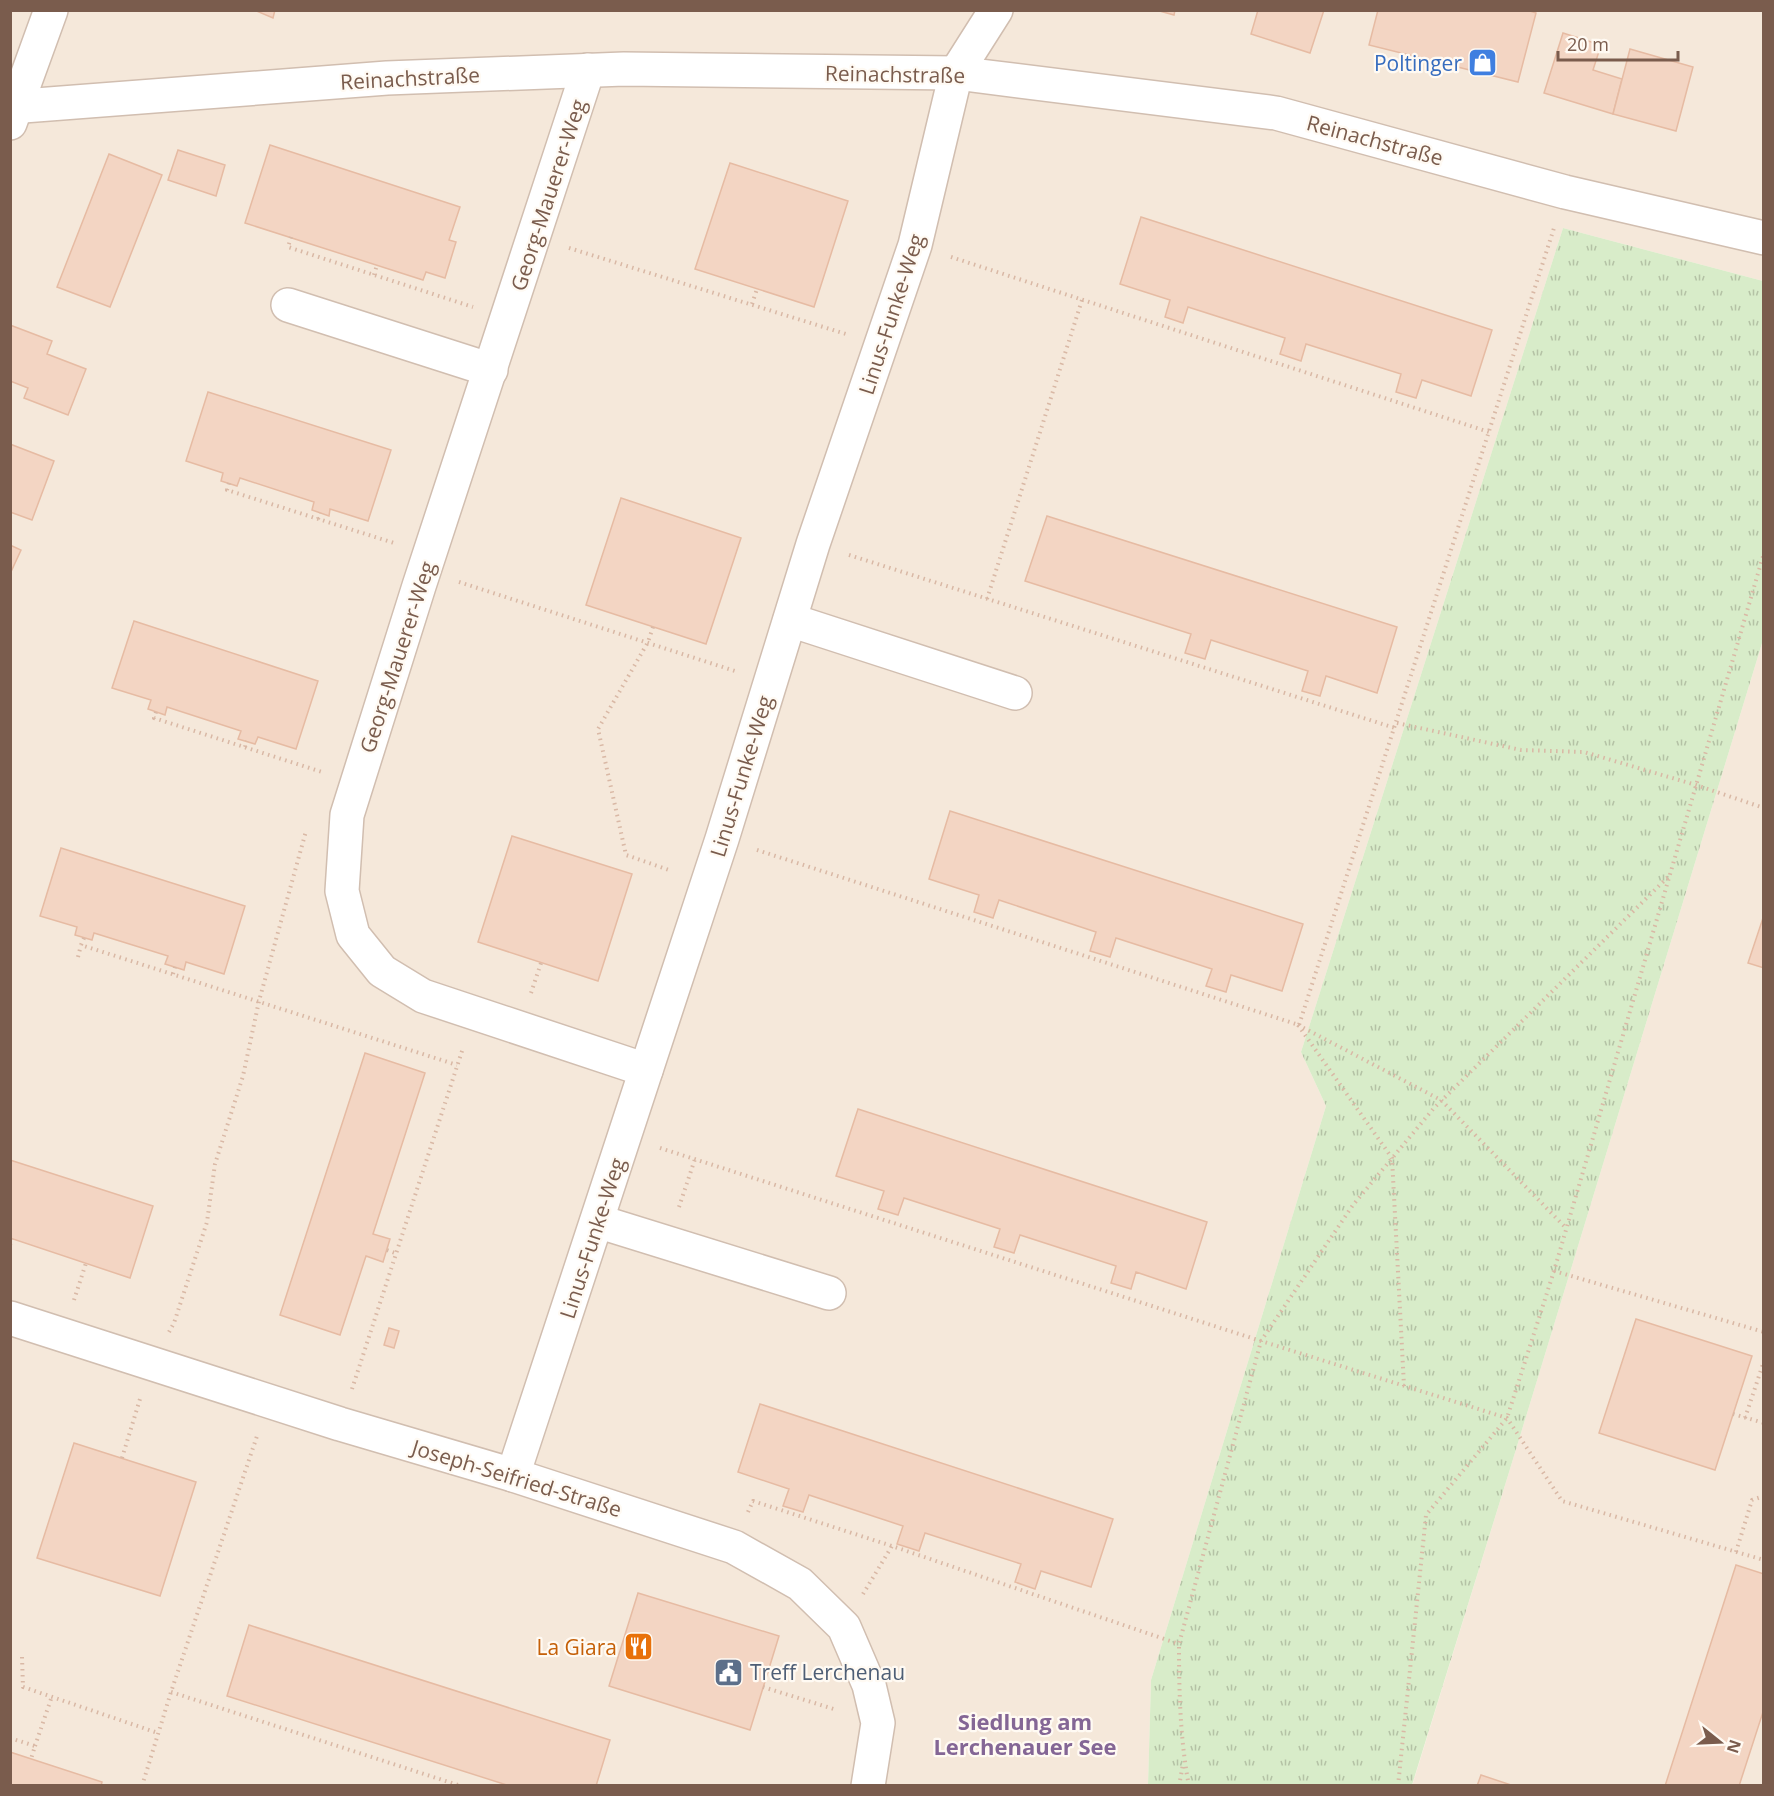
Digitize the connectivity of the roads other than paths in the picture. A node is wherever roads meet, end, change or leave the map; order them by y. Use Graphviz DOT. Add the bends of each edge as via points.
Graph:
graph roads {
  1 [pos="51,10"];
  2 [pos="996,10"];
  3 [pos="588,70"];
  4 [pos="956,74"];
  5 [pos="13,112"];
  6 [pos="1764,238"];
  7 [pos="288,305"];
  8 [pos="491,370"];
  9 [pos="790,620"];
  10 [pos="1015,693"];
  11 [pos="646,1070"];
  12 [pos="597,1221"];
  13 [pos="829,1293"];
  14 [pos="10,1318"];
  15 [pos="513,1475"];
  16 [pos="868,1785"];
  1 -- 5 [label="street"];
  2 -- 4 [label="street, Linus-Funke-Weg"];
  3 -- 4 [label="street, Reinachstraße"];
  3 -- 5 [label="street, Reinachstraße" via="387,78"];
  3 -- 8 [label="street, Georg-Mauerer-Weg"];
  4 -- 6 [label="street, Reinachstraße" via="1276,113 1566,192"];
  4 -- 9 [label="street, Linus-Funke-Weg" via="915,245"];
  7 -- 8 [label="street"];
  8 -- 11 [label="street, Georg-Mauerer-Weg" via="347,815 342,891 353,935 382,971 423,996"];
  9 -- 10 [label="street"];
  9 -- 11 [label="street, Linus-Funke-Weg"];
  11 -- 12 [label="street, Linus-Funke-Weg"];
  12 -- 13 [label="street"];
  12 -- 15 [label="street, Linus-Funke-Weg"];
  14 -- 15 [label="street, Joseph-Seifried-Straße"];
  15 -- 16 [label="street, Joseph-Seifried-Straße" via="734,1547 800,1584 844,1627 869,1685 878,1723"];
}
